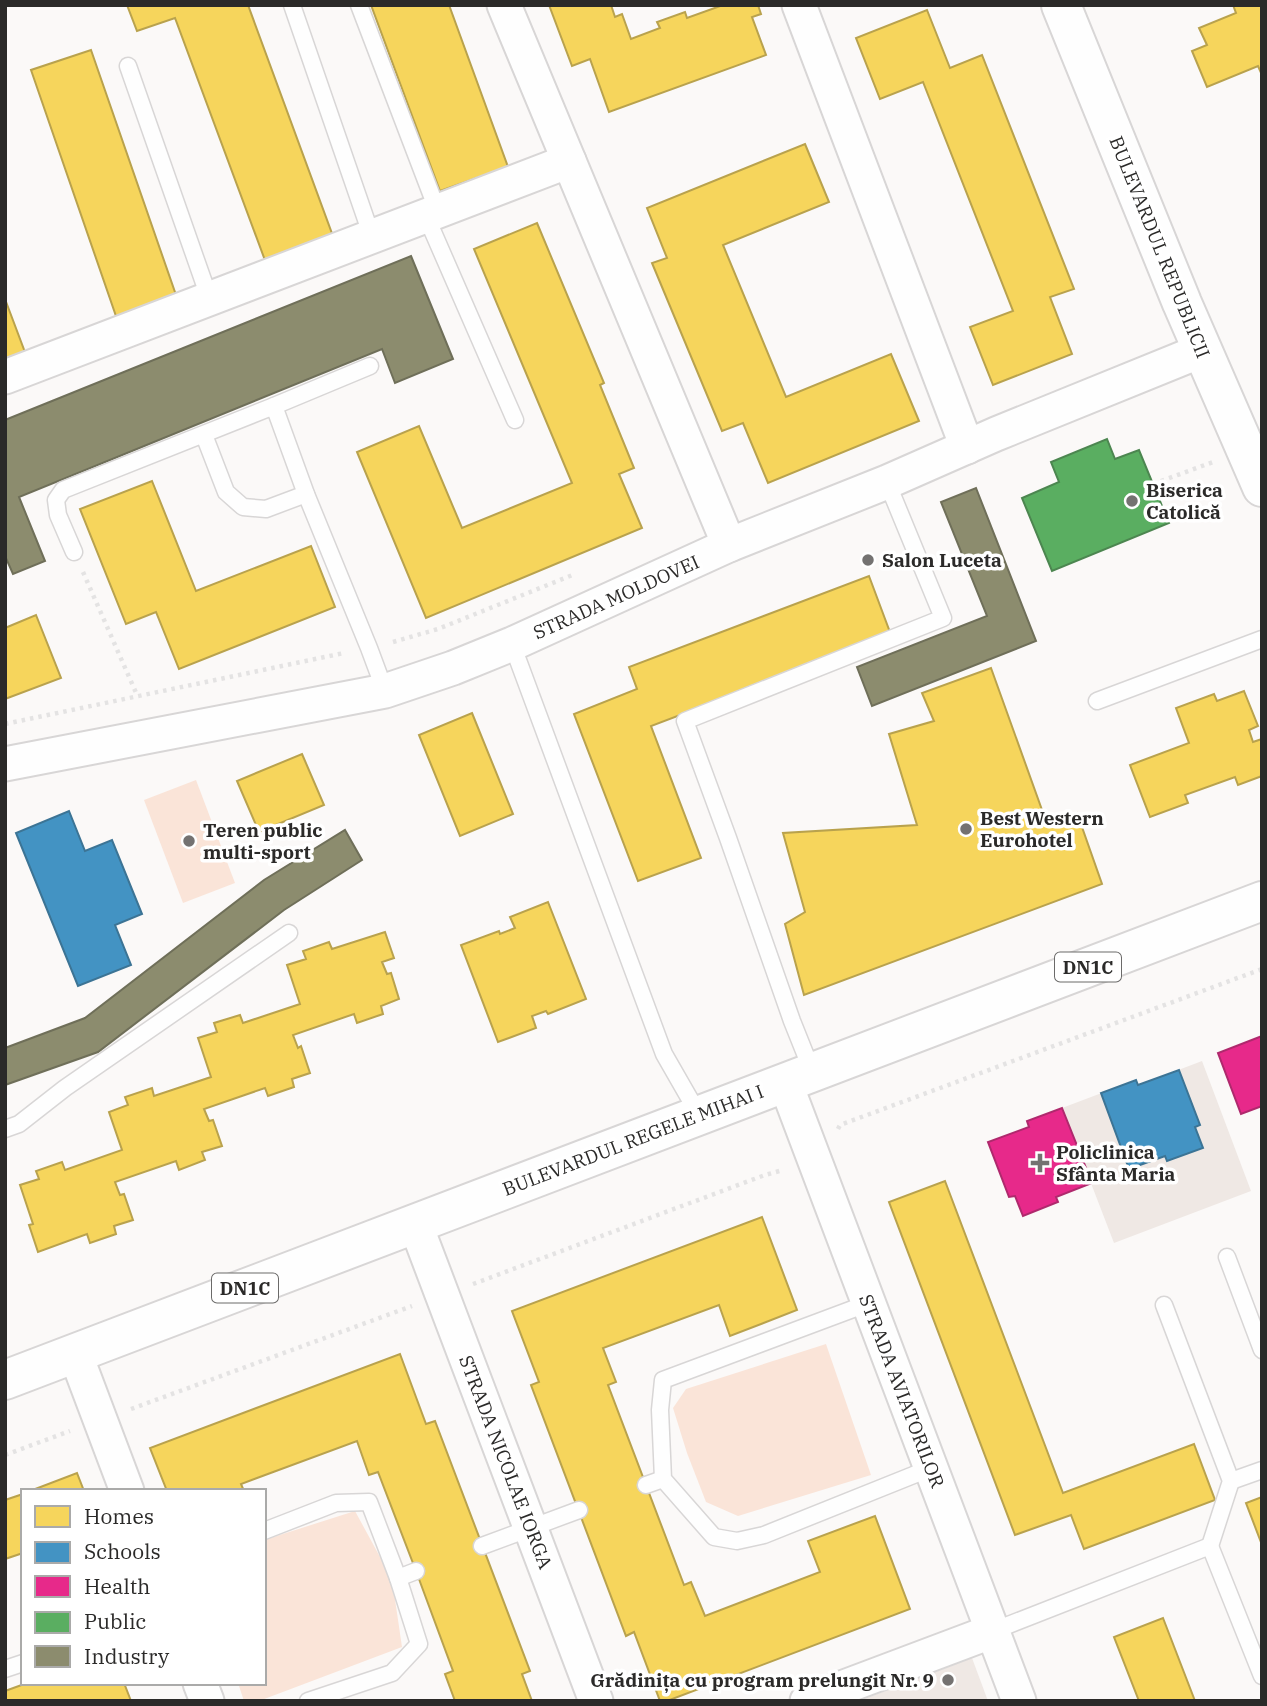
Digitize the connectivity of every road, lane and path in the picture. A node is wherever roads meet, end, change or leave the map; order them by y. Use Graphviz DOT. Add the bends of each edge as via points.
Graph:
graph roads {
  1 [pos="292,5"];
  2 [pos="359,5"];
  3 [pos="504,5"];
  4 [pos="799,5"];
  5 [pos="1061,5"];
  6 [pos="128,66"];
  7 [pos="569,161"];
  8 [pos="432,214"];
  9 [pos="372,237"];
  10 [pos="210,300"];
  11 [pos="1202,350"];
  12 [pos="370,366"];
  13 [pos="5,377"];
  14 [pos="274,406"];
  15 [pos="515,420"];
  16 [pos="204,435"];
  17 [pos="967,447"];
  18 [pos="1213,462"];
  19 [pos="887,482"];
  20 [pos="1153,484"];
  21 [pos="1262,487"];
  22 [pos="306,494"];
  23 [pos="729,545"];
  24 [pos="74,552"];
  25 [pos="1262,639"];
  26 [pos="512,644"];
  27 [pos="385,691"];
  28 [pos="137,696"];
  29 [pos="1097,701"];
  30 [pos="5,764"];
  31 [pos="1262,901"];
  32 [pos="289,933"];
  33 [pos="1262,969"];
  34 [pos="799,1077"];
  35 [pos="699,1115"];
  36 [pos="5,1129"];
  37 [pos="815,1162"];
  38 [pos="415,1223"];
  39 [pos="1227,1257"];
  40 [pos="442,1295"];
  41 [pos="869,1303"];
  42 [pos="1164,1305"];
  43 [pos="1262,1350"];
  44 [pos="75,1353"];
  45 [pos="5,1380"];
  46 [pos="100,1420"];
  47 [pos="5,1455"];
  48 [pos="931,1468"];
  49 [pos="1262,1470"];
  50 [pos="663,1479"];
  51 [pos="1231,1481"];
  52 [pos="646,1485"];
  53 [pos="126,1489"];
  54 [pos="579,1510"];
  55 [pos="531,1528"];
  56 [pos="266,1530"];
  57 [pos="482,1546"];
  58 [pos="1210,1546"];
  59 [pos="416,1571"];
  60 [pos="398,1578"];
  61 [pos="993,1631"];
  62 [pos="1262,1676"];
  63 [pos="308,1701"];
  64 [pos="596,1701"];
  65 [pos="807,1701"];
  66 [pos="1019,1701"];
  1 -- 9 [label="lane"];
  2 -- 8 [label="lane"];
  3 -- 7 [label="street"];
  4 -- 17 [label="street"];
  5 -- 11 [label="main road, BULEVARDUL REPUBLICII"];
  6 -- 10 [label="lane"];
  7 -- 8 [label="street"];
  7 -- 23 [label="street"];
  8 -- 9 [label="street"];
  8 -- 15 [label="lane"];
  9 -- 10 [label="street"];
  10 -- 13 [label="street"];
  11 -- 17 [label="street, STRADA MOLDOVEI"];
  11 -- 21 [label="main road, BULEVARDUL REPUBLICII"];
  12 -- 14 [label="lane"];
  14 -- 16 [label="lane"];
  14 -- 22 [label="lane"];
  16 -- 22 [label="lane" via="226,492 243,507 266,509"];
  16 -- 24 [label="lane" via="63,491 56,500 58,515"];
  17 -- 19 [label="street, STRADA MOLDOVEI"];
  18 -- 20 [label="path"];
  19 -- 23 [label="street, STRADA MOLDOVEI"];
  19 -- 34 [label="lane" via="943,618 685,722 792,1021"];
  22 -- 27 [label="lane"];
  23 -- 26 [label="street, STRADA MOLDOVEI"];
  24 -- 28 [label="path"];
  25 -- 29 [label="lane"];
  26 -- 27 [label="street, STRADA MOLDOVEI"];
  26 -- 35 [label="lane" via="664,1054"];
  27 -- 30 [label="street, STRADA MOLDOVEI"];
  31 -- 34 [label="main road, BULEVARDUL REGELE MIHAI I / DN1C"];
  32 -- 36 [label="lane" via="19,1124"];
  33 -- 37 [label="path" via="840,1125 828,1154"];
  34 -- 35 [label="main road, BULEVARDUL REGELE MIHAI I / DN1C"];
  34 -- 37 [label="street, STRADA AVIATORILOR"];
  35 -- 38 [label="main road, BULEVARDUL REGELE MIHAI I / DN1C"];
  37 -- 40 [label="path" via="765,1175"];
  37 -- 41 [label="street, STRADA AVIATORILOR"];
  38 -- 40 [label="street, STRADA NICOLAE IORGA"];
  38 -- 44 [label="main road, BULEVARDUL REGELE MIHAI I / DN1C"];
  39 -- 43 [label="lane"];
  40 -- 46 [label="path"];
  40 -- 55 [label="street, STRADA NICOLAE IORGA"];
  41 -- 48 [label="street, STRADA AVIATORILOR"];
  41 -- 50 [label="lane" via="663,1380"];
  42 -- 51 [label="lane"];
  44 -- 45 [label="main road, BULEVARDUL REGELE MIHAI I / DN1C"];
  44 -- 46 [label="street"];
  46 -- 47 [label="path"];
  46 -- 53 [label="street"];
  48 -- 50 [label="lane" via="764,1535 737,1541 714,1537"];
  48 -- 61 [label="street, STRADA AVIATORILOR"];
  49 -- 51 [label="lane"];
  50 -- 52 [label="lane"];
  51 -- 58 [label="lane"];
  54 -- 55 [label="lane"];
  55 -- 57 [label="lane"];
  55 -- 64 [label="street, STRADA NICOLAE IORGA"];
  56 -- 60 [label="lane" via="336,1503 369,1502"];
  58 -- 61 [label="lane"];
  58 -- 62 [label="lane"];
  59 -- 60 [label="lane"];
  60 -- 63 [label="lane" via="419,1644 392,1672"];
  61 -- 65 [label="street"];
  61 -- 66 [label="street, STRADA AVIATORILOR"];
}
